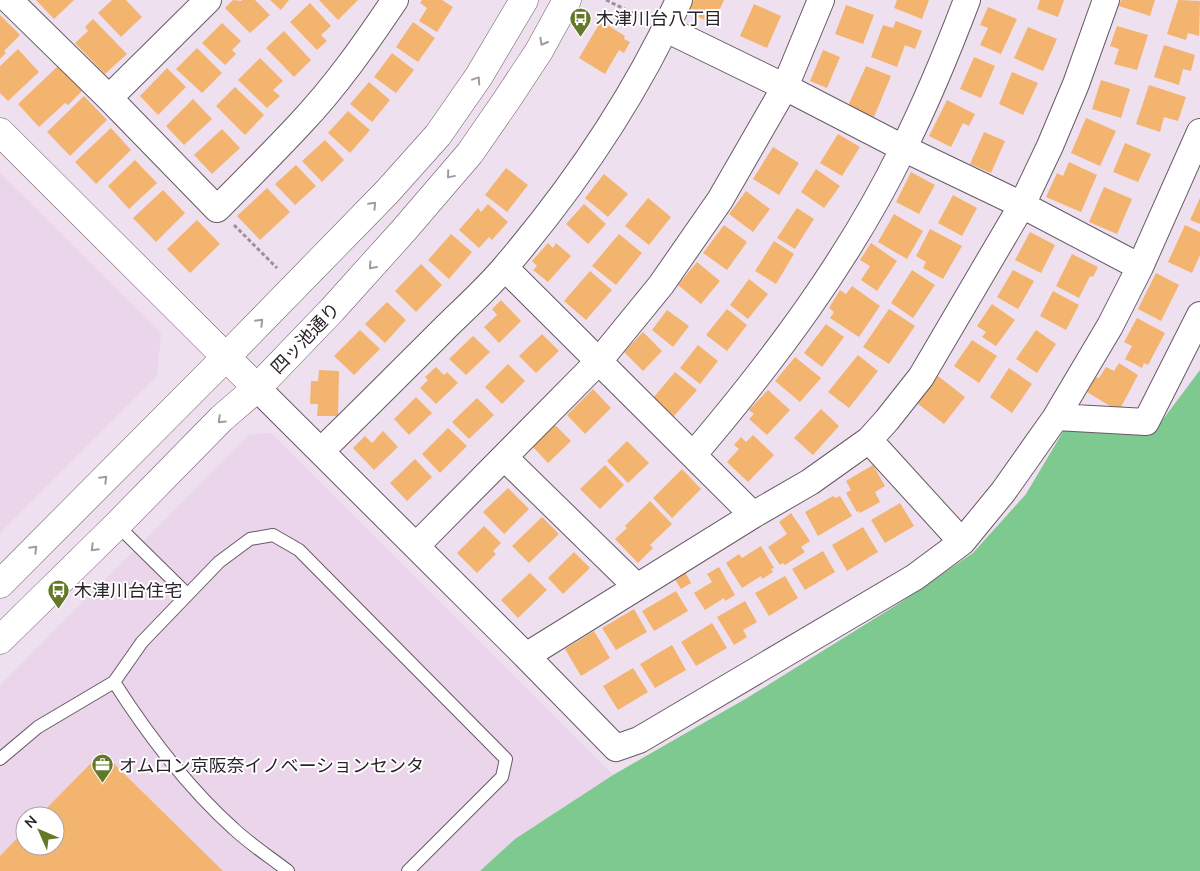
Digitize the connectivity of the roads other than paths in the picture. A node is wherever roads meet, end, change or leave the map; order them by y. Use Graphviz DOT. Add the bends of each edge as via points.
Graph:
graph roads {
  1 [pos="9,0"];
  2 [pos="208,0"];
  3 [pos="395,0"];
  4 [pos="524,0"];
  5 [pos="567,0"];
  6 [pos="679,0"];
  7 [pos="822,0"];
  8 [pos="967,0"];
  9 [pos="1106,0"];
  10 [pos="666,29"];
  11 [pos="785,87"];
  12 [pos="109,98"];
  13 [pos="0,132"];
  14 [pos="1200,132"];
  15 [pos="903,148"];
  16 [pos="1022,206"];
  17 [pos="1140,267"];
  18 [pos="505,268"];
  19 [pos="1200,315"];
  20 [pos="226,357"];
  21 [pos="599,361"];
  22 [pos="257,388"];
  23 [pos="1056,417"];
  24 [pos="869,440"];
  25 [pos="321,451"];
  26 [pos="694,454"];
  27 [pos="505,458"];
  28 [pos="753,515"];
  29 [pos="117,525"];
  30 [pos="962,542"];
  31 [pos="416,546"];
  32 [pos="0,584"];
  33 [pos="637,588"];
  34 [pos="187,594"];
  35 [pos="0,640"];
  36 [pos="526,656"];
  37 [pos="114,682"];
  38 [pos="0,760"];
  39 [pos="288,871"];
  40 [pos="408,871"];
  1 -- 12 [label="street"];
  2 -- 12 [label="street"];
  3 -- 12 [label="street" via="330,90 217,209"];
  20 -- 4 [label="main road, one-way" via="438,135 479,76"];
  5 -- 22 [label="main road, 四ッ池通り, one-way" via="528,67 470,153 332,310"];
  6 -- 10 [label="street"];
  7 -- 11 [label="street"];
  8 -- 15 [label="street"];
  9 -- 16 [label="street" via="1076,84"];
  10 -- 11 [label="street"];
  10 -- 18 [label="street" via="615,119 547,216"];
  11 -- 15 [label="street"];
  11 -- 21 [label="street" via="690,244"];
  13 -- 20 [label="main road"];
  14 -- 17 [label="street"];
  15 -- 16 [label="street"];
  15 -- 26 [label="street" via="849,244 811,303 735,406"];
  16 -- 17 [label="street"];
  16 -- 24 [label="street" via="921,377"];
  17 -- 23 [label="street" via="1110,326"];
  18 -- 21 [label="street"];
  18 -- 25 [label="street"];
  19 -- 23 [label="street" via="1146,422"];
  20 -- 22 [label="main road"];
  32 -- 20 [label="main road, one-way"];
  21 -- 26 [label="street"];
  21 -- 27 [label="street"];
  22 -- 25 [label="street"];
  22 -- 29 [label="main road, 四ッ池通り, one-way" via="222,418"];
  23 -- 30 [label="street" via="1003,492"];
  24 -- 28 [label="street" via="810,482"];
  24 -- 30 [label="street"];
  25 -- 31 [label="street"];
  26 -- 28 [label="street"];
  27 -- 31 [label="street"];
  27 -- 33 [label="street"];
  28 -- 33 [label="street"];
  29 -- 34 [label="lane"];
  29 -- 35 [label="main road, 四ッ池通り, one-way"];
  30 -- 36 [label="street" via="907,582 639,740 616,748"];
  31 -- 36 [label="street"];
  33 -- 36 [label="street"];
  34 -- 37 [label="lane" via="142,642"];
  34 -- 40 [label="lane" via="219,562 250,539 273,535 300,550 506,759 502,777"];
  37 -- 38 [label="lane" via="38,727"];
  37 -- 39 [label="lane" via="141,724 181,774 234,829"];
}
